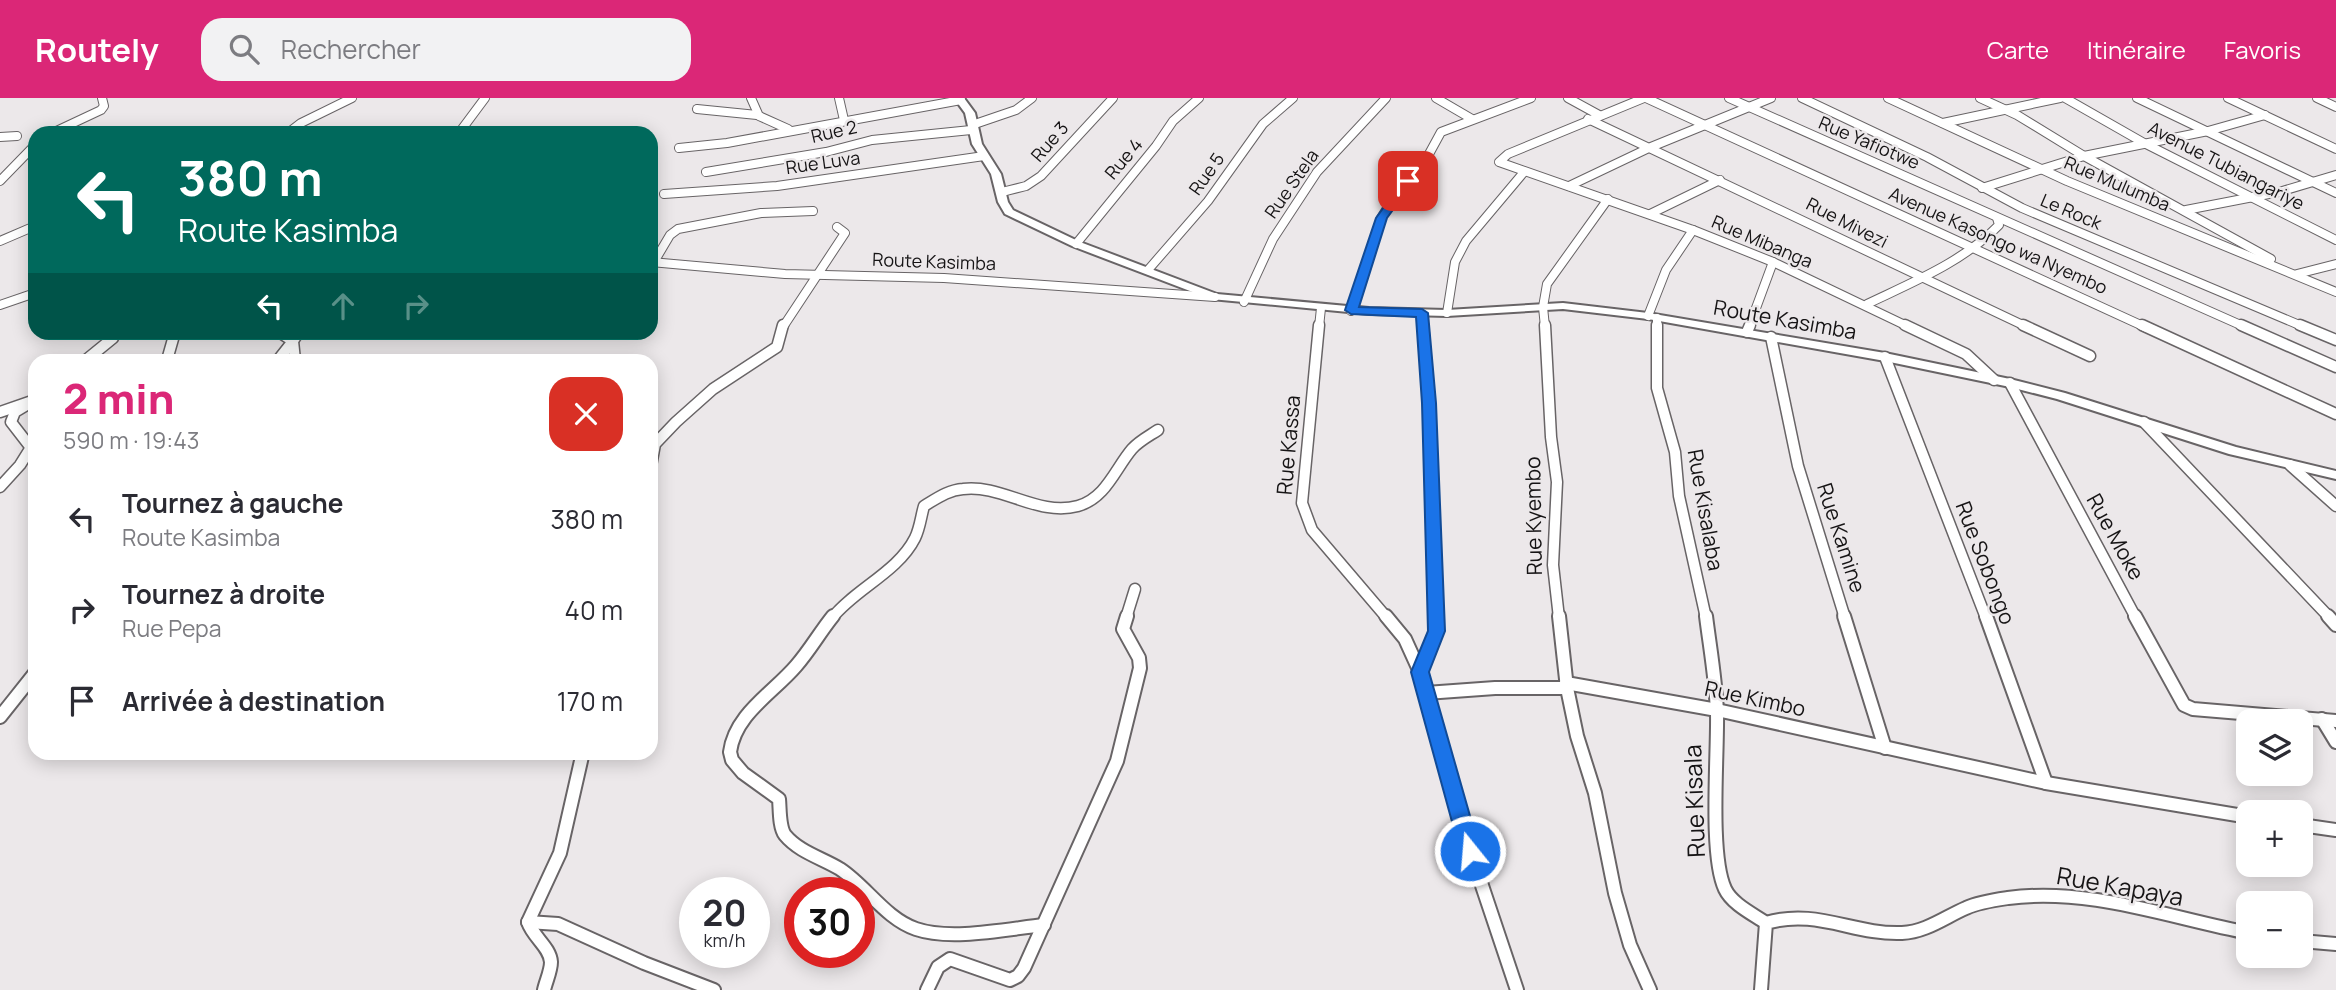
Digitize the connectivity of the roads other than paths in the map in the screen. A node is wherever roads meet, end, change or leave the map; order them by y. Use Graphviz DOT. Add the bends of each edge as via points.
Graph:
graph roads {
  1 [pos="102,98"];
  2 [pos="352,98"];
  3 [pos="485,98"];
  4 [pos="751,98"];
  5 [pos="839,98"];
  6 [pos="1032,98"];
  7 [pos="1113,98"];
  8 [pos="1199,98"];
  9 [pos="1293,98"];
  10 [pos="1386,98"];
  11 [pos="1436,98"];
  12 [pos="1531,98"];
  13 [pos="1568,98"];
  14 [pos="1645,98"];
  15 [pos="1729,98"];
  16 [pos="1771,98"];
  17 [pos="1802,98"];
  18 [pos="1888,98"];
  19 [pos="1980,98"];
  20 [pos="2060,98"];
  21 [pos="2065,98"];
  22 [pos="2137,98"];
  23 [pos="2228,98"];
  24 [pos="2317,98"];
  25 [pos="2330,98"];
  26 [pos="960,99"];
  27 [pos="2336,99"];
  28 [pos="1749,107"];
  29 [pos="2336,107"];
  30 [pos="697,108"];
  31 [pos="2004,109"];
  32 [pos="757,115"];
  33 [pos="1599,115"];
  34 [pos="2265,115"];
  35 [pos="1472,119"];
  36 [pos="1588,119"];
  37 [pos="844,120"];
  38 [pos="1943,123"];
  39 [pos="1702,125"];
  40 [pos="66,126"];
  41 [pos="297,126"];
  42 [pos="464,126"];
  43 [pos="972,127"];
  44 [pos="790,130"];
  45 [pos="2208,131"];
  46 [pos="17,136"];
  47 [pos="0,137"];
  48 [pos="2144,143"];
  49 [pos="1651,147"];
  50 [pos="679,148"];
  51 [pos="2336,149"];
  52 [pos="28,152"];
  53 [pos="984,156"];
  54 [pos="2084,156"];
  55 [pos="2039,168"];
  56 [pos="706,172"];
  57 [pos="1524,172"];
  58 [pos="2336,175"];
  59 [pos="0,180"];
  60 [pos="1720,180"];
  61 [pos="2312,181"];
  62 [pos="1569,186"];
  63 [pos="1982,188"];
  64 [pos="1002,192"];
  65 [pos="2336,193"];
  66 [pos="664,194"];
  67 [pos="2250,196"];
  68 [pos="1608,199"];
  69 [pos="2186,210"];
  70 [pos="813,211"];
  71 [pos="1650,214"];
  72 [pos="1997,218"];
  73 [pos="837,227"];
  74 [pos="28,229"];
  75 [pos="1693,230"];
  76 [pos="2336,240"];
  77 [pos="0,241"];
  78 [pos="1076,244"];
  79 [pos="1974,246"];
  80 [pos="658,253"];
  81 [pos="1773,261"];
  82 [pos="658,263"];
  83 [pos="2336,264"];
  84 [pos="1148,270"];
  85 [pos="814,276"];
  86 [pos="2301,276"];
  87 [pos="1920,278"];
  88 [pos="2336,292"];
  89 [pos="28,296"];
  90 [pos="1215,297"];
  91 [pos="1244,302"];
  92 [pos="1867,304"];
  93 [pos="0,306"];
  94 [pos="1543,307"];
  95 [pos="1321,308"];
  96 [pos="1351,310"];
  97 [pos="1422,313"];
  98 [pos="1447,313"];
  99 [pos="1653,317"];
  100 [pos="1747,332"];
  101 [pos="1771,337"];
  102 [pos="111,340"];
  103 [pos="294,340"];
  104 [pos="2336,340"];
  105 [pos="93,354"];
  106 [pos="283,354"];
  107 [pos="2090,356"];
  108 [pos="1885,358"];
  109 [pos="2336,367"];
  110 [pos="1994,380"];
  111 [pos="2010,383"];
  112 [pos="28,404"];
  113 [pos="25,406"];
  114 [pos="0,412"];
  115 [pos="2336,414"];
  116 [pos="2144,422"];
  117 [pos="1158,430"];
  118 [pos="658,441"];
  119 [pos="28,442"];
  120 [pos="28,454"];
  121 [pos="2290,465"];
  122 [pos="2336,475"];
  123 [pos="0,487"];
  124 [pos="2336,506"];
  125 [pos="1135,589"];
  126 [pos="2336,625"];
  127 [pos="1420,672"];
  128 [pos="28,682"];
  129 [pos="1567,686"];
  130 [pos="1426,693"];
  131 [pos="1717,710"];
  132 [pos="0,717"];
  133 [pos="2322,719"];
  134 [pos="2336,721"];
  135 [pos="2336,743"];
  136 [pos="1885,748"];
  137 [pos="580,760"];
  138 [pos="2046,783"];
  139 [pos="2236,815"];
  140 [pos="2313,827"];
  141 [pos="2336,830"];
  142 [pos="528,922"];
  143 [pos="1766,923"];
  144 [pos="1044,925"];
  145 [pos="2236,931"];
  146 [pos="2313,942"];
  147 [pos="2336,944"];
  148 [pos="544,990"];
  149 [pos="714,990"];
  150 [pos="928,990"];
  151 [pos="1517,990"];
  152 [pos="1650,990"];
  153 [pos="1761,990"];
  1 -- 40 [label="street" via="101,110"];
  2 -- 41 [label="street"];
  3 -- 42 [label="street"];
  4 -- 32 [label="street"];
  5 -- 37 [label="street"];
  6 -- 43 [label="street, Rue 2" via="1016,110"];
  7 -- 64 [label="street, Rue 3" via="1041,176 1026,186"];
  8 -- 78 [label="street, Rue 4" via="1173,121"];
  9 -- 84 [label="street, Rue 5" via="1263,124 1209,201"];
  10 -- 91 [label="street, Rue Stela" via="1317,172 1273,239"];
  11 -- 35 [label="street"];
  12 -- 35 [label="street"];
  13 -- 33 [label="street"];
  14 -- 33 [label="street"];
  14 -- 39 [label="street, Avenue Kasongo wa Nyembo"];
  15 -- 28 [label="street, Rue Yafiotwe"];
  16 -- 28 [label="street"];
  17 -- 63 [label="street, Le Rock"];
  18 -- 38 [label="street, Rue Mulumba"];
  19 -- 31 [label="street"];
  20 -- 31 [label="street"];
  21 -- 48 [label="street, Avenue Tubiangariye"];
  22 -- 45 [label="street"];
  23 -- 34 [label="street"];
  24 -- 29 [label="street"];
  25 -- 27 [label="street"];
  26 -- 37 [label="street"];
  26 -- 43 [label="street, Route Kasimba" via="970,113"];
  28 -- 39 [label="street"];
  28 -- 72 [label="street, Rue Yafiotwe"];
  30 -- 32 [label="street"];
  31 -- 38 [label="street"];
  31 -- 54 [label="street"];
  32 -- 44 [label="street"];
  33 -- 36 [label="street"];
  34 -- 45 [label="street"];
  34 -- 51 [label="street"];
  35 -- 96 [label="street" via="1441,132 1423,165 1381,218"];
  36 -- 49 [label="street, Rue Mivezi"];
  36 -- 57 [label="street, Rue Mibanga" via="1499,160"];
  37 -- 44 [label="street"];
  38 -- 55 [label="street, Rue Mulumba"];
  39 -- 49 [label="street"];
  39 -- 79 [label="street, Avenue Kasongo wa Nyembo"];
  43 -- 53 [label="street, Route Kasimba"];
  43 -- 56 [label="street, Rue 2" via="873,140"];
  44 -- 50 [label="street"];
  45 -- 48 [label="street"];
  45 -- 61 [label="street"];
  46 -- 47 [label="street"];
  48 -- 54 [label="street"];
  48 -- 67 [label="street, Avenue Tubiangariye"];
  49 -- 60 [label="street, Rue Mivezi"];
  49 -- 62 [label="street"];
  52 -- 59 [label="street"];
  53 -- 64 [label="street, Route Kasimba"];
  53 -- 66 [label="street, Rue Luva" via="776,186"];
  54 -- 55 [label="street"];
  54 -- 69 [label="street"];
  55 -- 63 [label="street"];
  55 -- 86 [label="street, Rue Mulumba"];
  57 -- 62 [label="street, Rue Mibanga"];
  57 -- 98 [label="street" via="1466,241 1455,262"];
  58 -- 61 [label="street"];
  60 -- 71 [label="street"];
  60 -- 87 [label="street, Rue Mivezi"];
  61 -- 65 [label="street"];
  61 -- 67 [label="street"];
  62 -- 68 [label="street, Rue Mibanga"];
  63 -- 104 [label="street, Le Rock"];
  64 -- 78 [label="street, Route Kasimba" via="1009,212"];
  67 -- 69 [label="street"];
  67 -- 76 [label="street, Avenue Tubiangariye"];
  68 -- 71 [label="street, Rue Mibanga"];
  68 -- 94 [label="street" via="1553,274"];
  69 -- 86 [label="street"];
  70 -- 80 [label="street" via="751,215 678,229"];
  71 -- 75 [label="street, Rue Mibanga"];
  72 -- 79 [label="street" via="2000,225"];
  72 -- 109 [label="street, Rue Yafiotwe"];
  73 -- 85 [label="street" via="845,233"];
  74 -- 77 [label="street"];
  75 -- 81 [label="street, Rue Mibanga"];
  75 -- 99 [label="street, Rue Kisalaba" via="1656,284"];
  78 -- 84 [label="street, Route Kasimba"];
  79 -- 87 [label="street"];
  79 -- 115 [label="street, Avenue Kasongo wa Nyembo"];
  81 -- 92 [label="street, Rue Mibanga"];
  81 -- 100 [label="street"];
  82 -- 85 [label="street, Route Kasimba"];
  83 -- 86 [label="street"];
  84 -- 90 [label="street, Route Kasimba"];
  85 -- 90 [label="street, Route Kasimba" via="938,277"];
  85 -- 118 [label="street" via="783,323 777,347 713,389"];
  86 -- 88 [label="street, Rue Mulumba"];
  87 -- 92 [label="street"];
  87 -- 107 [label="street, Rue Mivezi"];
  89 -- 93 [label="street"];
  90 -- 91 [label="street, Route Kasimba"];
  91 -- 95 [label="street, Route Kasimba"];
  92 -- 110 [label="street, Rue Mibanga" via="1966,354"];
  94 -- 98 [label="street, Route Kasimba"];
  94 -- 99 [label="street, Route Kasimba" via="1594,308"];
  94 -- 129 [label="street, Rue Kyembo" via="1557,482 1553,565"];
  95 -- 96 [label="street, Route Kasimba"];
  95 -- 127 [label="street, Rue Kassa" via="1302,503 1305,516 1405,639"];
  96 -- 97 [label="street, Route Kasimba"];
  97 -- 98 [label="street, Route Kasimba"];
  97 -- 127 [label="street" via="1437,631"];
  99 -- 100 [label="street, Route Kasimba"];
  99 -- 131 [label="street, Rue Kisalaba" via="1657,388 1675,452 1679,496 1705,611"];
  100 -- 101 [label="street, Route Kasimba"];
  101 -- 108 [label="street, Route Kasimba"];
  101 -- 136 [label="street, Rue Kamine" via="1802,479"];
  102 -- 105 [label="street"];
  103 -- 106 [label="street"];
  108 -- 110 [label="street, Route Kasimba"];
  108 -- 138 [label="street, Rue Sobongo"];
  110 -- 111 [label="street, Route Kasimba"];
  111 -- 116 [label="street, Route Kasimba"];
  111 -- 133 [label="street, Rue Moke" via="2152,652 2188,708"];
  112 -- 113 [label="street"];
  113 -- 114 [label="street"];
  113 -- 119 [label="street" via="15,412 11,422"];
  116 -- 121 [label="street, Route Kasimba"];
  116 -- 126 [label="street"];
  117 -- 144 [label="street" via="1130,452 1098,497 1070,508 1052,508 976,487 937,496 924,506 912,544 883,575 850,598 788,675 757,705 730,751 734,765 779,799 783,833 796,846 841,870 914,929 981,932"];
  120 -- 123 [label="street"];
  121 -- 122 [label="street, Route Kasimba"];
  121 -- 124 [label="street"];
  125 -- 144 [label="street" via="1123,629 1140,667 1116,761"];
  127 -- 130 [label="street, Rue Kassa"];
  128 -- 132 [label="street"];
  129 -- 130 [label="street, Rue Kimbo"];
  129 -- 131 [label="street, Rue Kimbo"];
  129 -- 152 [label="street" via="1615,893 1630,945"];
  130 -- 151 [label="street, Rue Kassa" via="1458,814"];
  131 -- 136 [label="street, Rue Kimbo"];
  131 -- 143 [label="street, Rue Kisala" via="1717,842 1725,890"];
  133 -- 134 [label="street"];
  133 -- 135 [label="street"];
  136 -- 138 [label="street, Rue Kimbo"];
  137 -- 142 [label="street" via="559,856"];
  138 -- 139 [label="street, Rue Kimbo"];
  140 -- 141 [label="street"];
  142 -- 148 [label="street" via="551,959"];
  142 -- 149 [label="street" via="558,924"];
  143 -- 145 [label="street, Rue Kapaya" via="1783,916 1801,916 1896,933 1916,931 1975,904 2026,896 2060,897"];
  143 -- 153 [label="street"];
  144 -- 150 [label="street" via="1024,968 1014,978 950,959 938,967"];
  146 -- 147 [label="street"];
}
